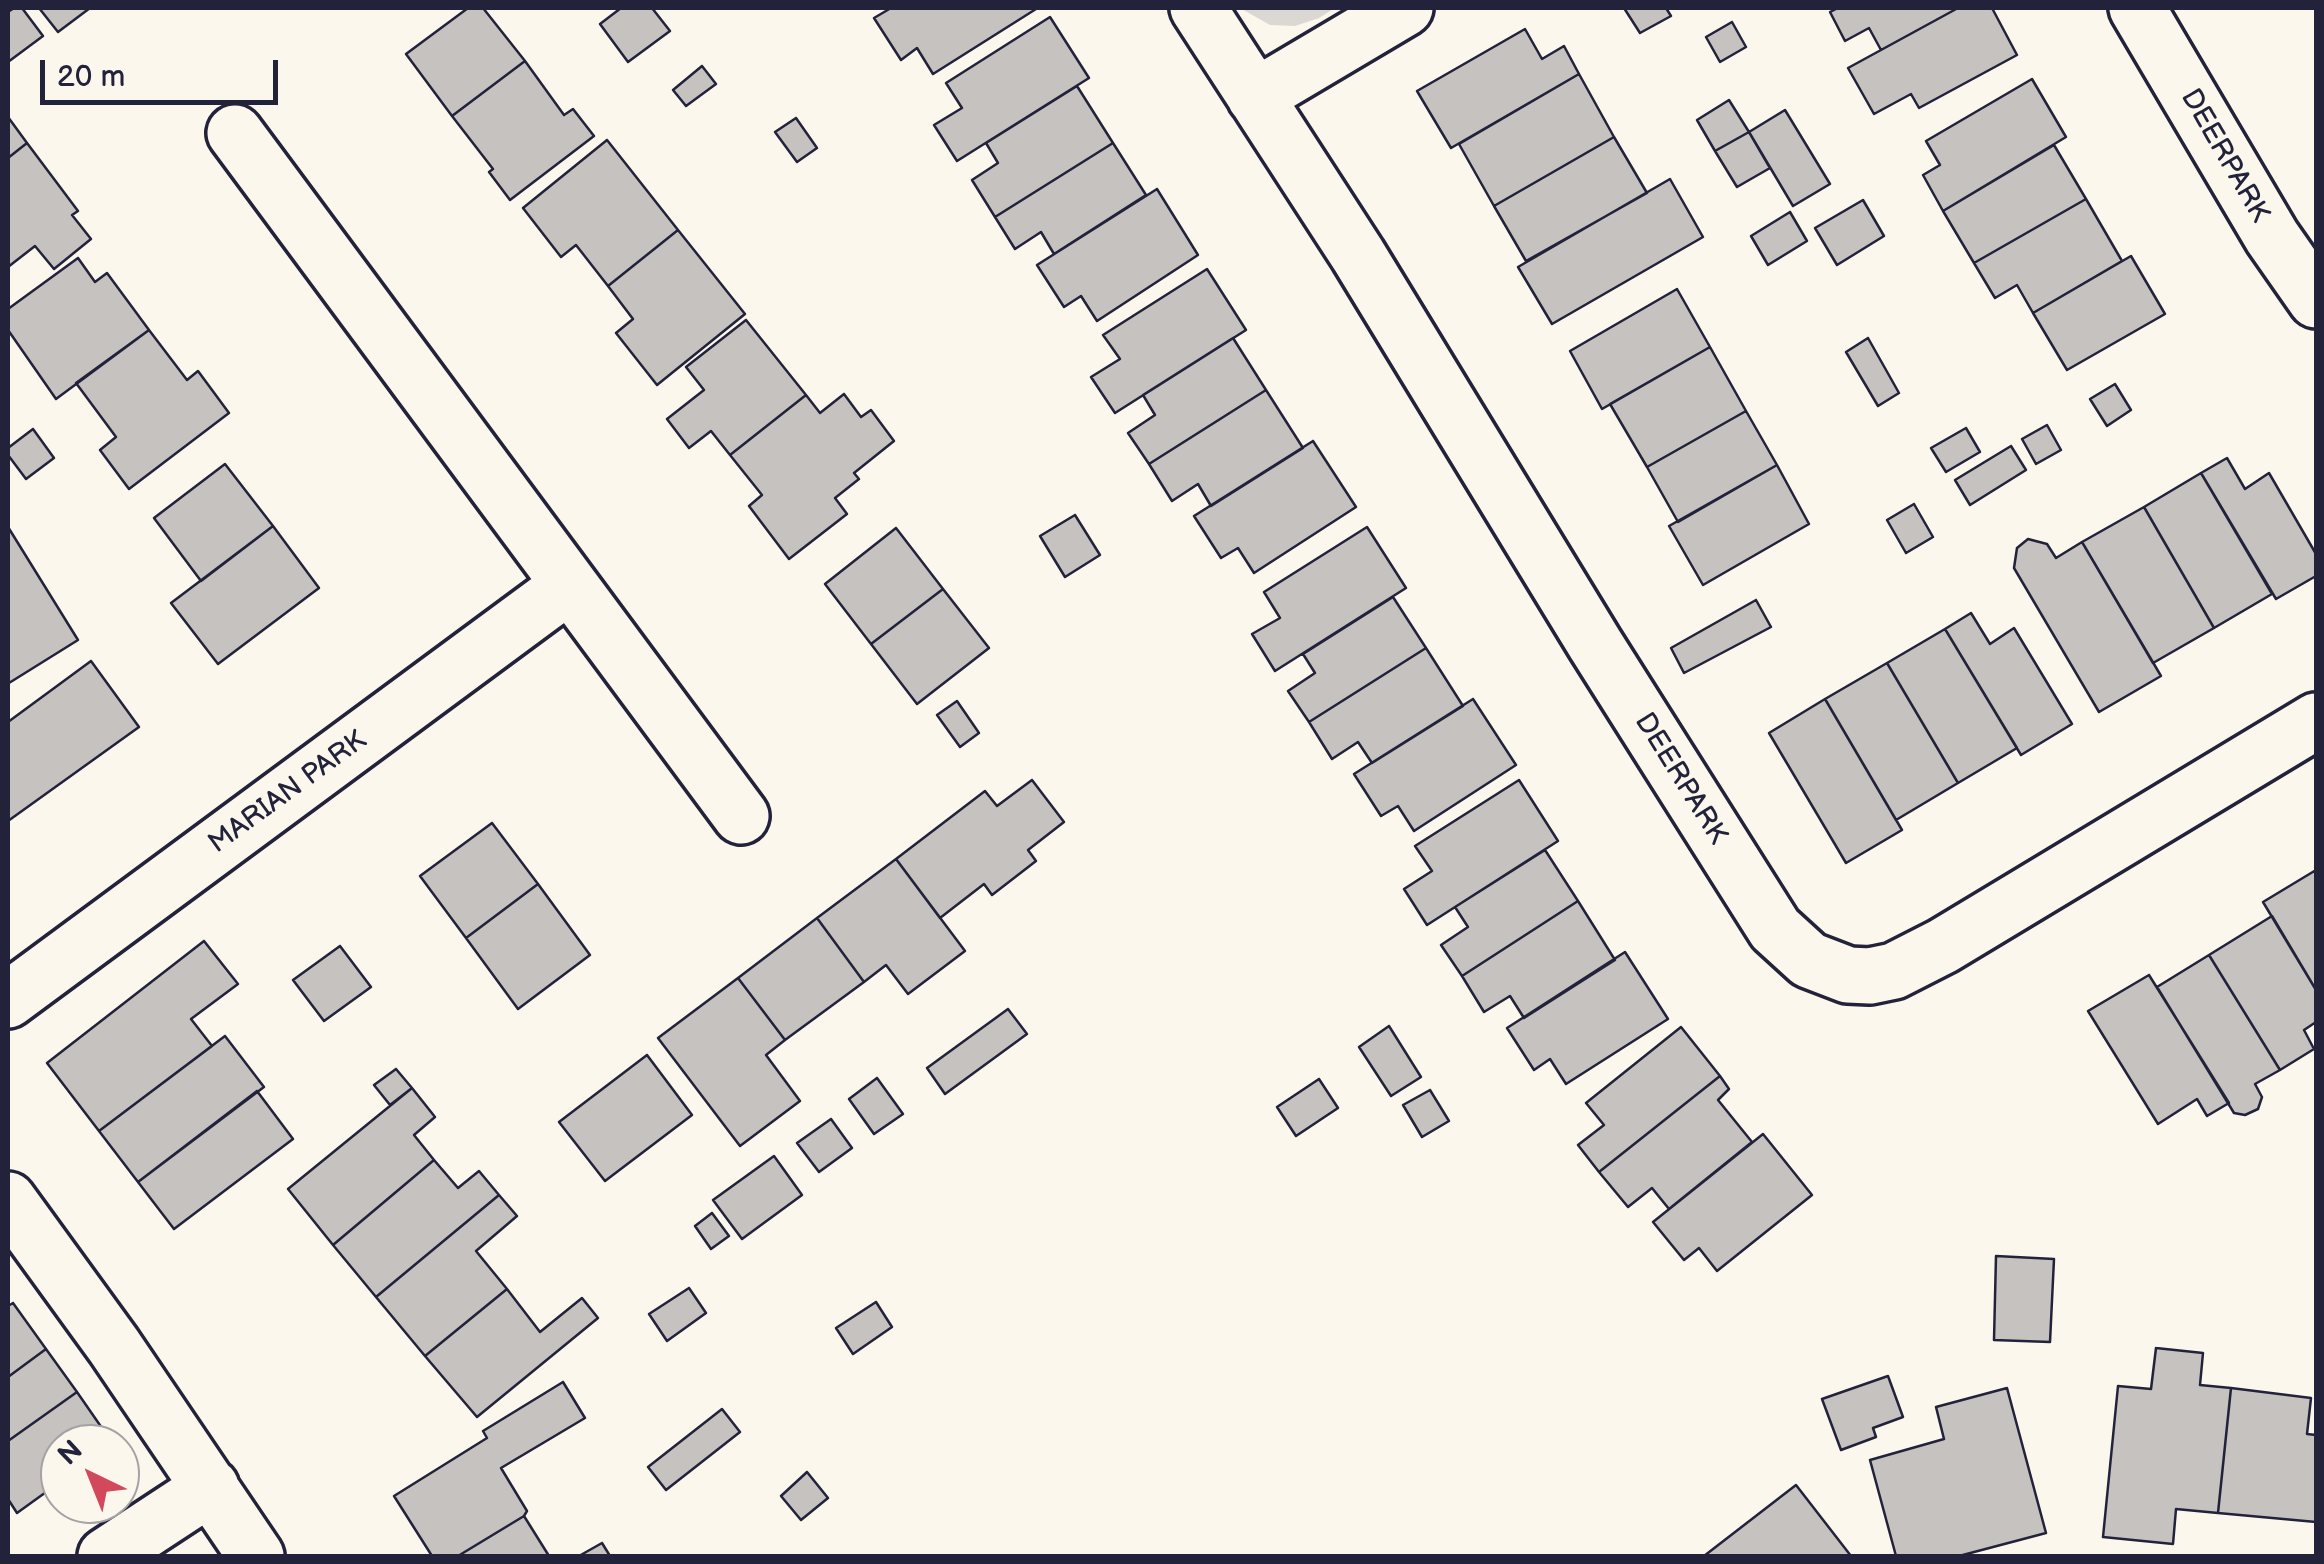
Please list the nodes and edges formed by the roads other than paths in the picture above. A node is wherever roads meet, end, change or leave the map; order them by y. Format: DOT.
graph roads {
  1 [pos="1198,8"];
  2 [pos="1404,8"];
  3 [pos="2137,8"];
  4 [pos="1255,97"];
  5 [pos="234,132"];
  6 [pos="2316,300"];
  7 [pos="568,586"];
  8 [pos="2316,721"];
  9 [pos="741,816"];
  10 [pos="8,1000"];
  11 [pos="8,1200"];
  12 [pos="211,1487"];
  13 [pos="106,1556"];
  14 [pos="256,1556"];
  1 -- 4 [label="street, DEERPARK"];
  2 -- 4 [label="street"];
  3 -- 6 [label="street, DEERPARK"];
  4 -- 8 [label="street, DEERPARK"];
  5 -- 7 [label="street"];
  7 -- 9 [label="street"];
  7 -- 10 [label="street, MARIAN PARK"];
  11 -- 12 [label="street"];
  12 -- 13 [label="street"];
  12 -- 14 [label="street"];
}
